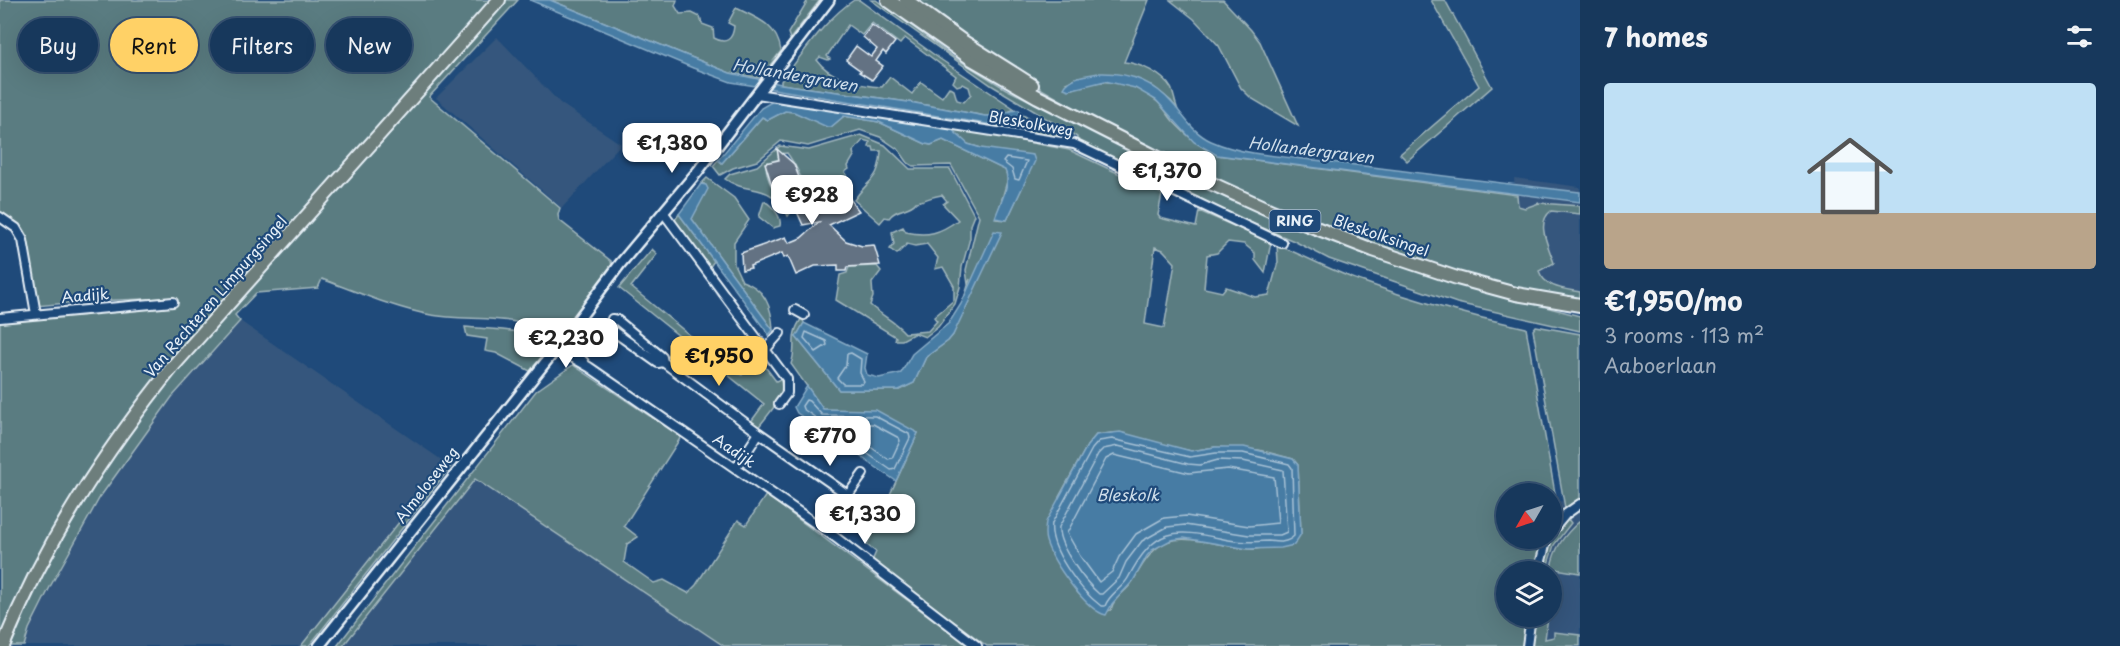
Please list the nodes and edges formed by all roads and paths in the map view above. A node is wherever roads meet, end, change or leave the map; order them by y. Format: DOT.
graph roads {
  1 [pos="500,0"];
  2 [pos="829,0"];
  3 [pos="888,0"];
  4 [pos="906,0"];
  5 [pos="759,92"];
  6 [pos="1086,120"];
  7 [pos="663,212"];
  8 [pos="0,217"];
  9 [pos="1282,243"];
  10 [pos="1516,294"];
  11 [pos="173,302"];
  12 [pos="1580,305"];
  13 [pos="795,310"];
  14 [pos="1580,311"];
  15 [pos="36,315"];
  16 [pos="804,315"];
  17 [pos="0,318"];
  18 [pos="780,333"];
  19 [pos="559,344"];
  20 [pos="765,350"];
  21 [pos="663,362"];
  22 [pos="779,404"];
  23 [pos="759,434"];
  24 [pos="736,468"];
  25 [pos="863,474"];
  26 [pos="848,495"];
  27 [pos="1580,504"];
  28 [pos="832,516"];
  29 [pos="1562,519"];
  30 [pos="1530,627"];
  31 [pos="3,646"];
  32 [pos="319,646"];
  33 [pos="977,646"];
  34 [pos="1527,646"];
  1 -- 31 [label="main road, Van Rechteren Limpurgsingel"];
  2 -- 5 [label="street, Almeloseweg"];
  3 -- 6 [label="main road, Bleskolksingel / RING"];
  4 -- 6 [label="main road, Bleskolksingel / RING"];
  5 -- 7 [label="street, Almeloseweg"];
  5 -- 9 [label="street, Bleskolkweg"];
  6 -- 10 [label="main road, Bleskolksingel / RING"];
  7 -- 19 [label="street, Almeloseweg"];
  7 -- 20 [label="street"];
  8 -- 15 [label="street"];
  10 -- 12 [label="main road, Bleskolksingel / RING"];
  10 -- 14 [label="main road, RING"];
  11 -- 15 [label="street, Aadijk"];
  13 -- 16 [label="street"];
  15 -- 17 [label="street, Aadijk"];
  18 -- 20 [label="street"];
  19 -- 24 [label="street, Aadijk"];
  19 -- 32 [label="street, Almeloseweg"];
  20 -- 22 [label="street"];
  21 -- 21 [label="street"];
  21 -- 23 [label="street"];
  23 -- 24 [label="street"];
  23 -- 26 [label="street"];
  24 -- 33 [label="street, Aadijk"];
  25 -- 26 [label="street"];
  26 -- 28 [label="street"];
  27 -- 29 [label="street"];
  30 -- 34 [label="street"];
}
